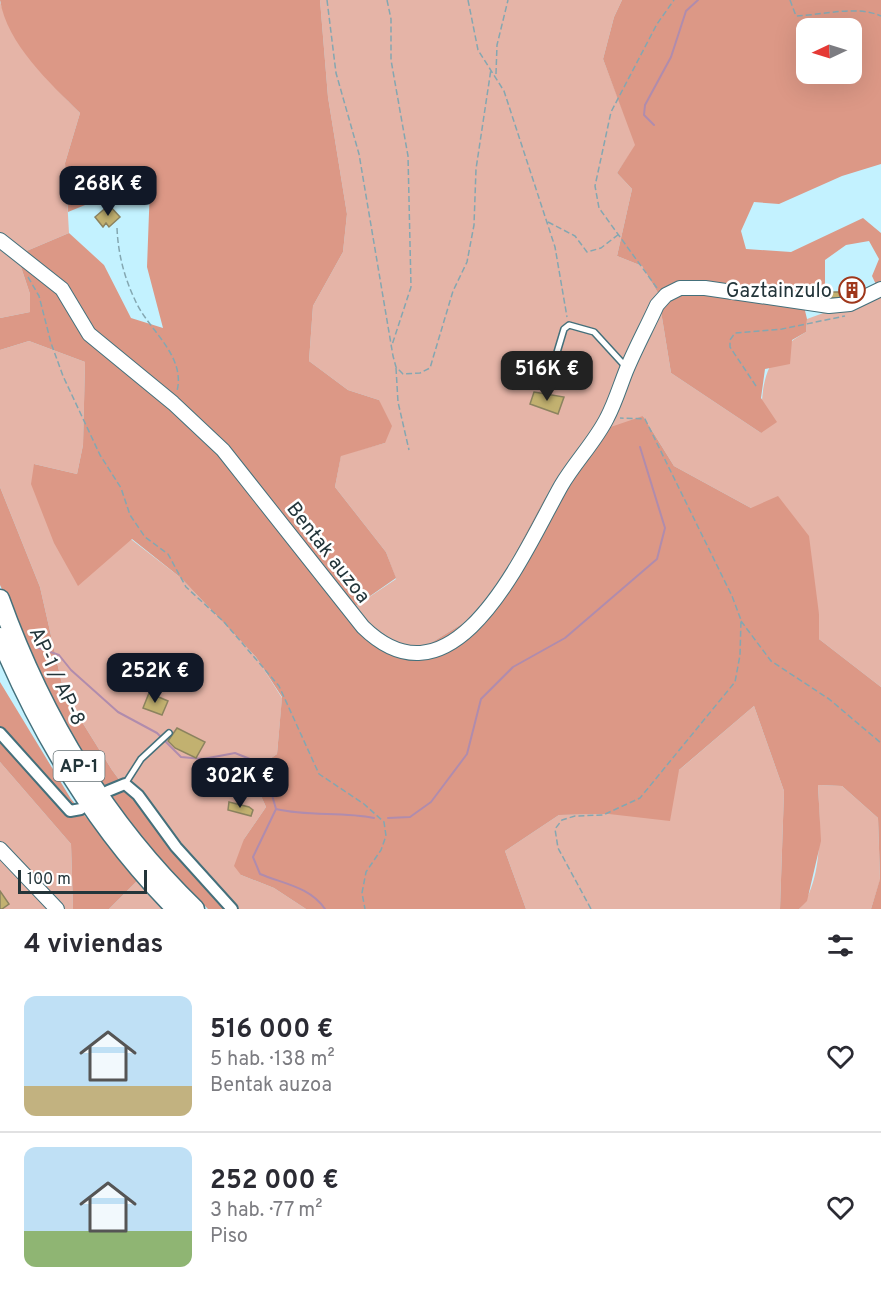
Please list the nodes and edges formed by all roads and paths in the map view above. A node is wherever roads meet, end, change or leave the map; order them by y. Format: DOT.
graph roads {
  1 [pos="327,0"];
  2 [pos="387,0"];
  3 [pos="468,0"];
  4 [pos="508,0"];
  5 [pos="674,0"];
  6 [pos="790,0"];
  7 [pos="881,16"];
  8 [pos="490,69"];
  9 [pos="496,75"];
  10 [pos="546,221"];
  11 [pos="117,228"];
  12 [pos="619,234"];
  13 [pos="0,240"];
  14 [pos="17,255"];
  15 [pos="881,289"];
  16 [pos="666,295"];
  17 [pos="849,314"];
  18 [pos="569,325"];
  19 [pos="392,346"];
  20 [pos="396,367"];
  21 [pos="627,368"];
  22 [pos="756,386"];
  23 [pos="546,388"];
  24 [pos="173,403"];
  25 [pos="607,418"];
  26 [pos="409,450"];
  27 [pos="0,599"];
  28 [pos="741,620"];
  29 [pos="0,636"];
  30 [pos="0,733"];
  31 [pos="170,733"];
  32 [pos="881,743"];
  33 [pos="125,784"];
  34 [pos="108,791"];
  35 [pos="81,809"];
  36 [pos="0,849"];
  37 [pos="57,909"];
  38 [pos="176,909"];
  39 [pos="195,909"];
  40 [pos="232,909"];
  41 [pos="365,909"];
  42 [pos="591,909"];
  1 -- 19 [label="path"];
  2 -- 19 [label="path"];
  3 -- 8 [label="path"];
  4 -- 9 [label="path"];
  5 -- 12 [label="path"];
  6 -- 7 [label="path"];
  8 -- 9 [label="path"];
  8 -- 20 [label="path"];
  9 -- 10 [label="path"];
  10 -- 12 [label="path"];
  10 -- 18 [label="path"];
  11 -- 24 [label="path"];
  12 -- 16 [label="path"];
  13 -- 14 [label="street, Bentak auzoa"];
  14 -- 24 [label="street, Bentak auzoa"];
  14 -- 41 [label="path"];
  15 -- 16 [label="street"];
  16 -- 21 [label="street, Bentak auzoa"];
  17 -- 22 [label="path"];
  18 -- 21 [label="lane"];
  18 -- 23 [label="lane"];
  19 -- 20 [label="path"];
  20 -- 26 [label="path"];
  21 -- 25 [label="street, Bentak auzoa"];
  24 -- 25 [label="street, Bentak auzoa"];
  25 -- 28 [label="path"];
  27 -- 39 [label="highway, AP-1 / AP-8 / AP-1"];
  28 -- 32 [label="path"];
  28 -- 42 [label="path"];
  29 -- 38 [label="highway, AP-1 / AP-8 / AP-1"];
  30 -- 35 [label="street"];
  31 -- 33 [label="lane"];
  33 -- 34 [label="street"];
  33 -- 40 [label="street"];
  36 -- 37 [label="street"];
}
